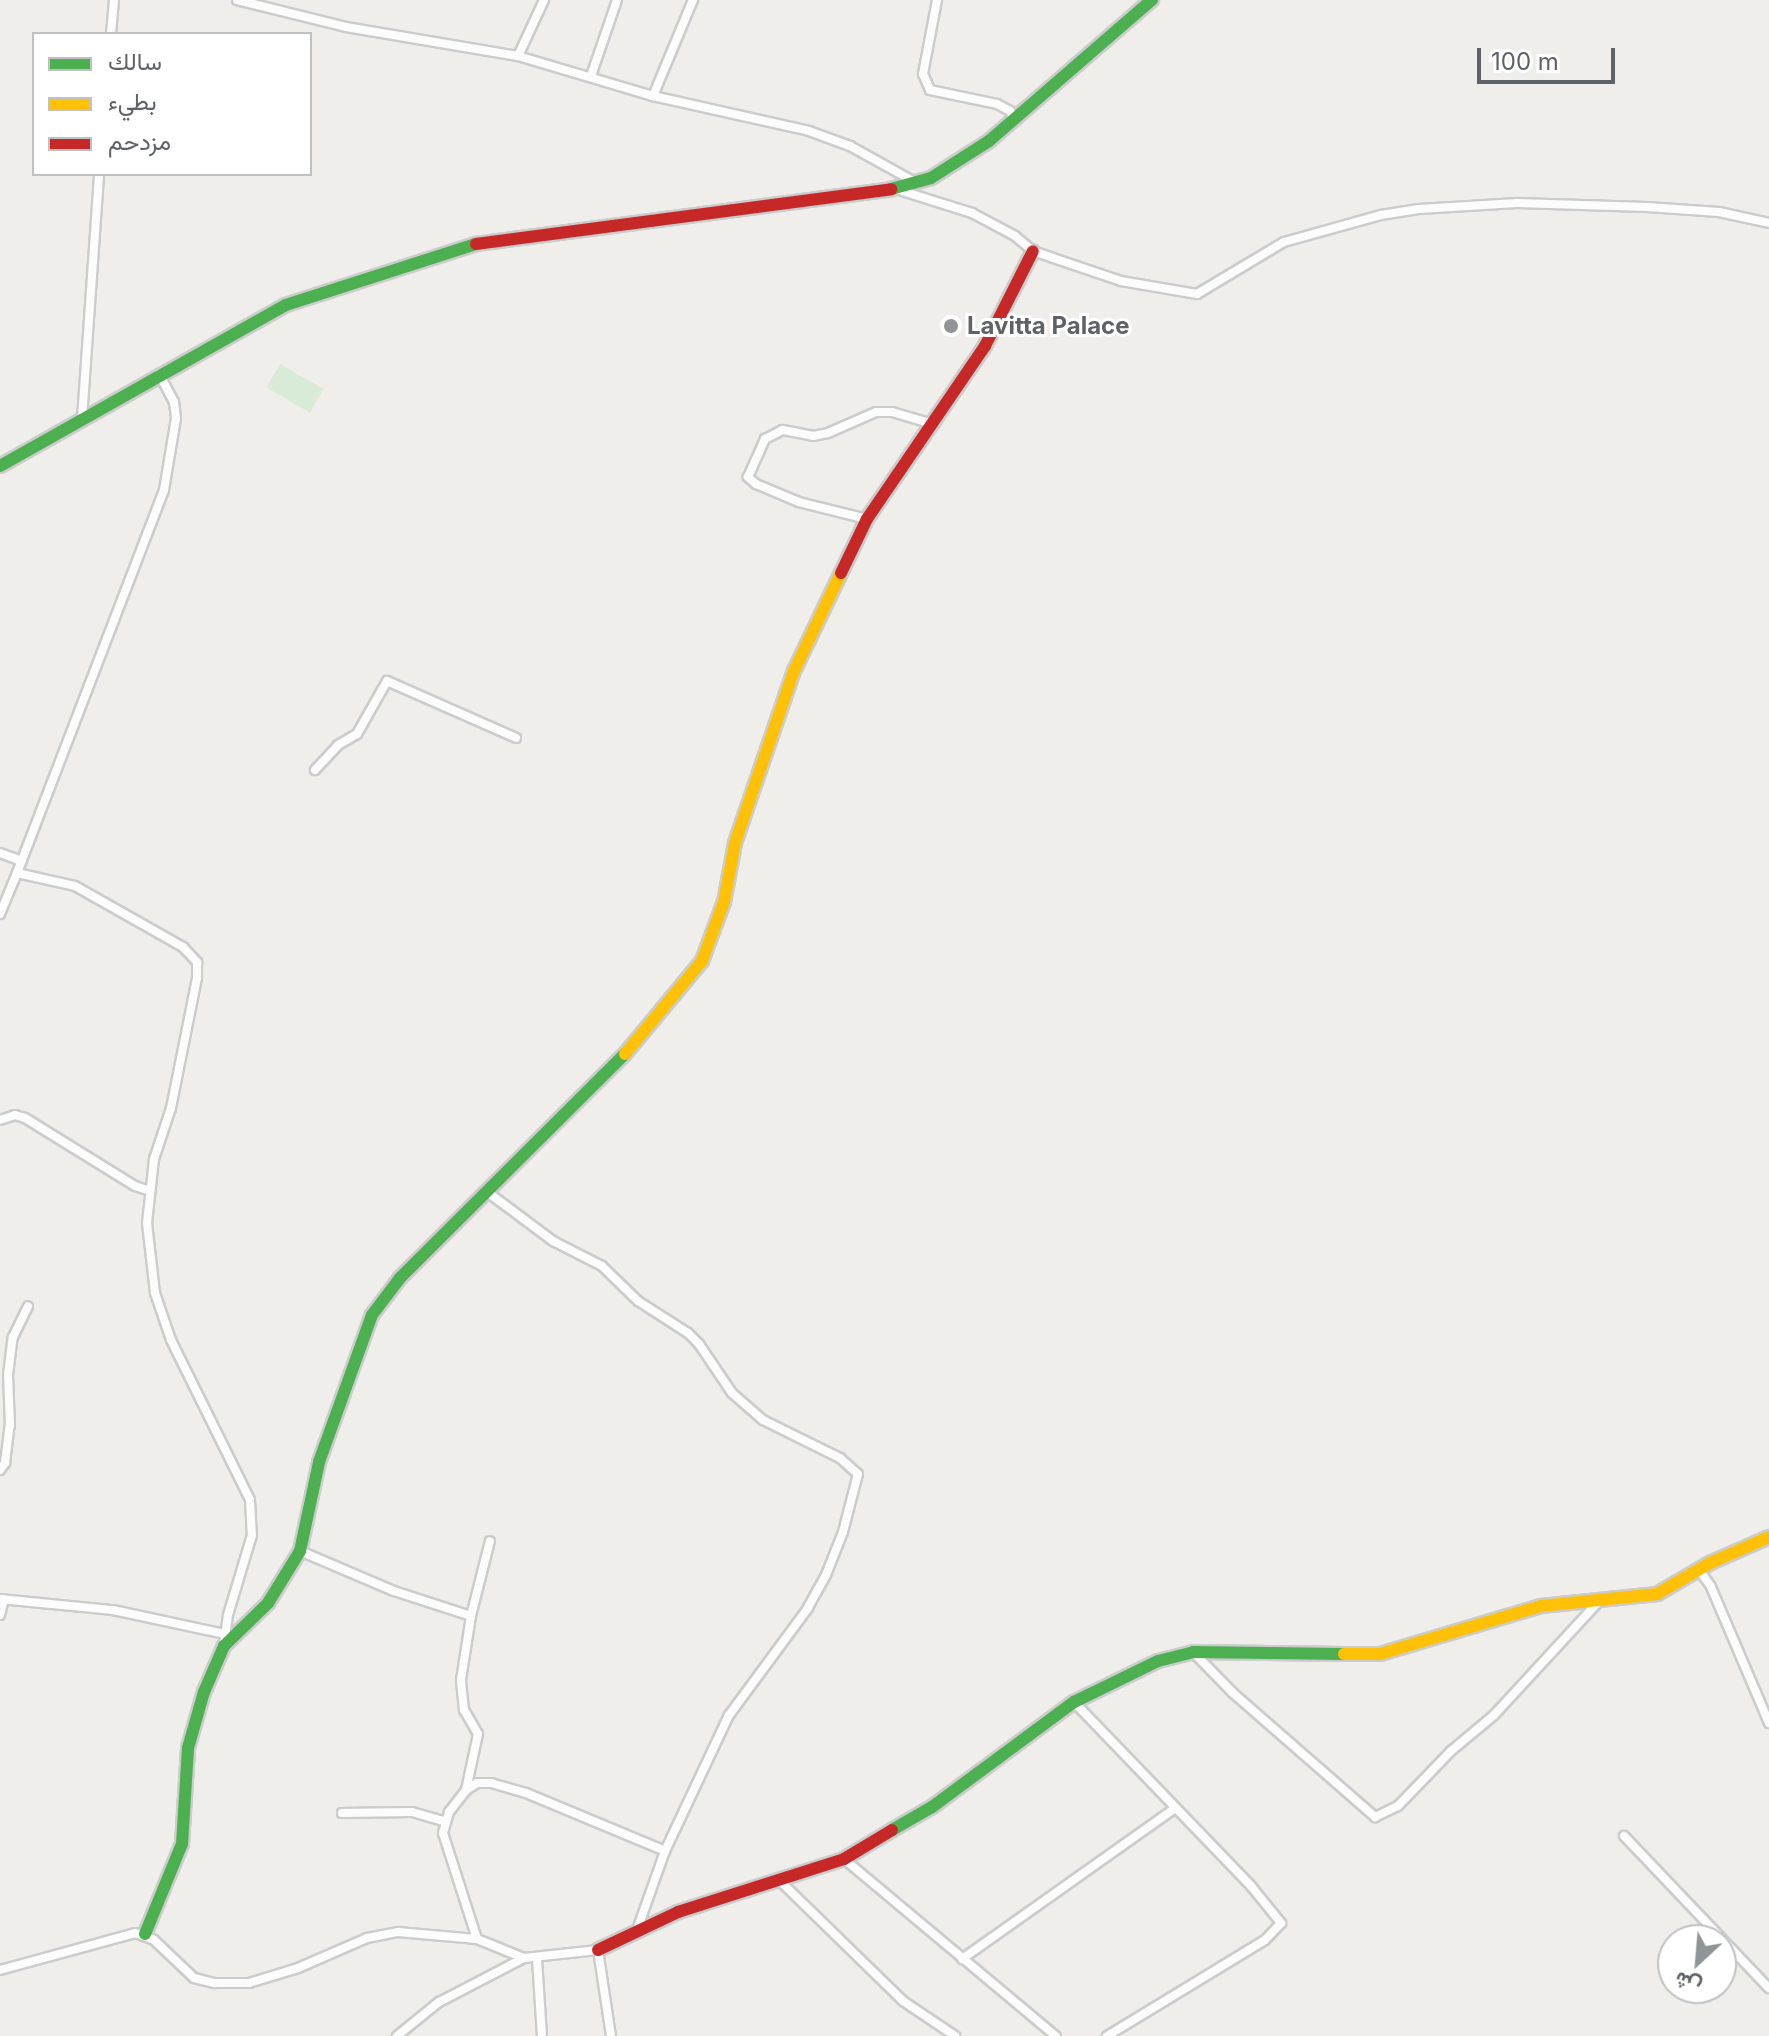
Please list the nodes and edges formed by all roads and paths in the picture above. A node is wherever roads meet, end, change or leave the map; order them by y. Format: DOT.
graph roads {
  1 [pos="114,0"];
  2 [pos="237,0"];
  3 [pos="544,0"];
  4 [pos="617,0"];
  5 [pos="693,0"];
  6 [pos="937,0"];
  7 [pos="1152,0"];
  8 [pos="111,32"];
  9 [pos="518,56"];
  10 [pos="591,76"];
  11 [pos="653,96"];
  12 [pos="1014,119"];
  13 [pos="99,176"];
  14 [pos="916,183"];
  15 [pos="894,189"];
  16 [pos="1769,223"];
  17 [pos="1033,251"];
  18 [pos="159,374"];
  19 [pos="82,419"];
  20 [pos="934,424"];
  21 [pos="0,466"];
  22 [pos="867,519"];
  23 [pos="516,738"];
  24 [pos="315,770"];
  25 [pos="0,853"];
  26 [pos="22,861"];
  27 [pos="17,873"];
  28 [pos="0,914"];
  29 [pos="0,1120"];
  30 [pos="150,1191"];
  31 [pos="486,1191"];
  32 [pos="28,1306"];
  33 [pos="0,1470"];
  34 [pos="1769,1537"];
  35 [pos="490,1541"];
  36 [pos="300,1551"];
  37 [pos="1700,1571"];
  38 [pos="2,1599"];
  39 [pos="1601,1599"];
  40 [pos="0,1615"];
  41 [pos="471,1616"];
  42 [pos="225,1640"];
  43 [pos="1193,1652"];
  44 [pos="1074,1702"];
  45 [pos="1769,1723"];
  46 [pos="466,1790"];
  47 [pos="1175,1808"];
  48 [pos="342,1813"];
  49 [pos="444,1821"];
  50 [pos="1624,1836"];
  51 [pos="665,1851"];
  52 [pos="844,1859"];
  53 [pos="778,1879"];
  54 [pos="145,1934"];
  55 [pos="636,1934"];
  56 [pos="477,1939"];
  57 [pos="598,1950"];
  58 [pos="524,1958"];
  59 [pos="537,1959"];
  60 [pos="962,1959"];
  61 [pos="0,1970"];
  62 [pos="1769,1988"];
  63 [pos="397,2036"];
  64 [pos="542,2036"];
  65 [pos="611,2036"];
  66 [pos="955,2036"];
  67 [pos="1056,2036"];
  68 [pos="1107,2036"];
  1 -- 8 [label="street"];
  2 -- 9 [label="street"];
  3 -- 9 [label="street"];
  4 -- 10 [label="street"];
  5 -- 11 [label="street"];
  6 -- 12 [label="street"];
  7 -- 12 [label="street"];
  9 -- 10 [label="street"];
  10 -- 11 [label="street"];
  11 -- 14 [label="street"];
  12 -- 14 [label="street"];
  13 -- 19 [label="street"];
  14 -- 15 [label="street"];
  15 -- 17 [label="street"];
  15 -- 18 [label="street"];
  16 -- 17 [label="street"];
  17 -- 20 [label="street"];
  18 -- 19 [label="street"];
  18 -- 26 [label="street"];
  19 -- 21 [label="street"];
  20 -- 22 [label="street"];
  20 -- 22 [label="street"];
  22 -- 31 [label="street"];
  23 -- 24 [label="street"];
  25 -- 26 [label="street"];
  26 -- 27 [label="street"];
  27 -- 28 [label="street"];
  27 -- 30 [label="street"];
  29 -- 30 [label="street"];
  30 -- 42 [label="street"];
  31 -- 36 [label="street"];
  31 -- 51 [label="street"];
  32 -- 33 [label="street"];
  34 -- 37 [label="street"];
  35 -- 41 [label="street"];
  36 -- 41 [label="street"];
  36 -- 42 [label="street"];
  37 -- 39 [label="street"];
  37 -- 45 [label="street"];
  38 -- 40 [label="street"];
  38 -- 42 [label="street"];
  39 -- 43 [label="street"];
  39 -- 43 [label="street"];
  41 -- 46 [label="street"];
  42 -- 54 [label="street"];
  43 -- 44 [label="street"];
  44 -- 47 [label="street"];
  44 -- 52 [label="street"];
  46 -- 49 [label="street"];
  46 -- 51 [label="street"];
  47 -- 60 [label="street"];
  47 -- 68 [label="street"];
  48 -- 49 [label="street"];
  49 -- 56 [label="street"];
  50 -- 62 [label="street"];
  51 -- 55 [label="street"];
  52 -- 53 [label="street"];
  52 -- 60 [label="street"];
  53 -- 55 [label="street"];
  53 -- 66 [label="street"];
  54 -- 56 [label="street"];
  54 -- 61 [label="street"];
  55 -- 57 [label="street"];
  56 -- 58 [label="street"];
  57 -- 59 [label="street"];
  57 -- 65 [label="street"];
  58 -- 59 [label="street"];
  58 -- 63 [label="street"];
  59 -- 64 [label="street"];
  60 -- 67 [label="street"];
}
